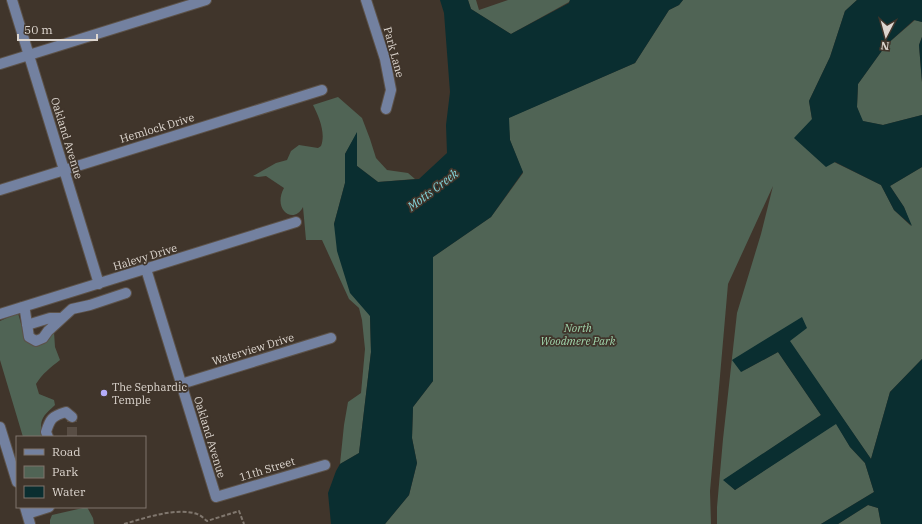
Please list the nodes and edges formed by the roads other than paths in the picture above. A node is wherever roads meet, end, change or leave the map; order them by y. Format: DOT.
graph roads {
  1 [pos="12,0"];
  2 [pos="206,0"];
  3 [pos="366,0"];
  4 [pos="29,54"];
  5 [pos="0,64"];
  6 [pos="322,90"];
  7 [pos="386,110"];
  8 [pos="64,169"];
  9 [pos="0,190"];
  10 [pos="296,222"];
  11 [pos="146,269"];
  12 [pos="99,284"];
  13 [pos="126,293"];
  14 [pos="65,294"];
  15 [pos="22,307"];
  16 [pos="72,309"];
  17 [pos="0,314"];
  18 [pos="61,318"];
  19 [pos="26,325"];
  20 [pos="331,338"];
  21 [pos="182,384"];
  22 [pos="72,418"];
  23 [pos="0,427"];
  24 [pos="48,436"];
  25 [pos="324,465"];
  26 [pos="16,479"];
  27 [pos="216,497"];
  28 [pos="41,508"];
  29 [pos="26,510"];
  30 [pos="30,524"];
  1 -- 4 [label="street, Oakland Avenue"];
  2 -- 4 [label="street"];
  3 -- 7 [label="street, Park Lane"];
  4 -- 5 [label="street"];
  4 -- 8 [label="street, Oakland Avenue"];
  6 -- 8 [label="street, Hemlock Drive"];
  8 -- 9 [label="street, Hemlock Drive"];
  8 -- 12 [label="street, Oakland Avenue"];
  10 -- 11 [label="street, Halevy Drive"];
  11 -- 12 [label="street, Halevy Drive"];
  11 -- 21 [label="street, Oakland Avenue"];
  12 -- 14 [label="street, Halevy Drive"];
  13 -- 16 [label="street"];
  14 -- 15 [label="street, Halevy Drive"];
  14 -- 16 [label="street"];
  15 -- 17 [label="street, Halevy Drive"];
  15 -- 19 [label="street"];
  16 -- 18 [label="street"];
  18 -- 19 [label="street"];
  18 -- 19 [label="street"];
  20 -- 21 [label="street, Waterview Drive"];
  21 -- 27 [label="street, Oakland Avenue"];
  22 -- 24 [label="street"];
  23 -- 26 [label="street"];
  25 -- 27 [label="street, 11th Street"];
  28 -- 29 [label="street"];
  29 -- 30 [label="street"];
}
